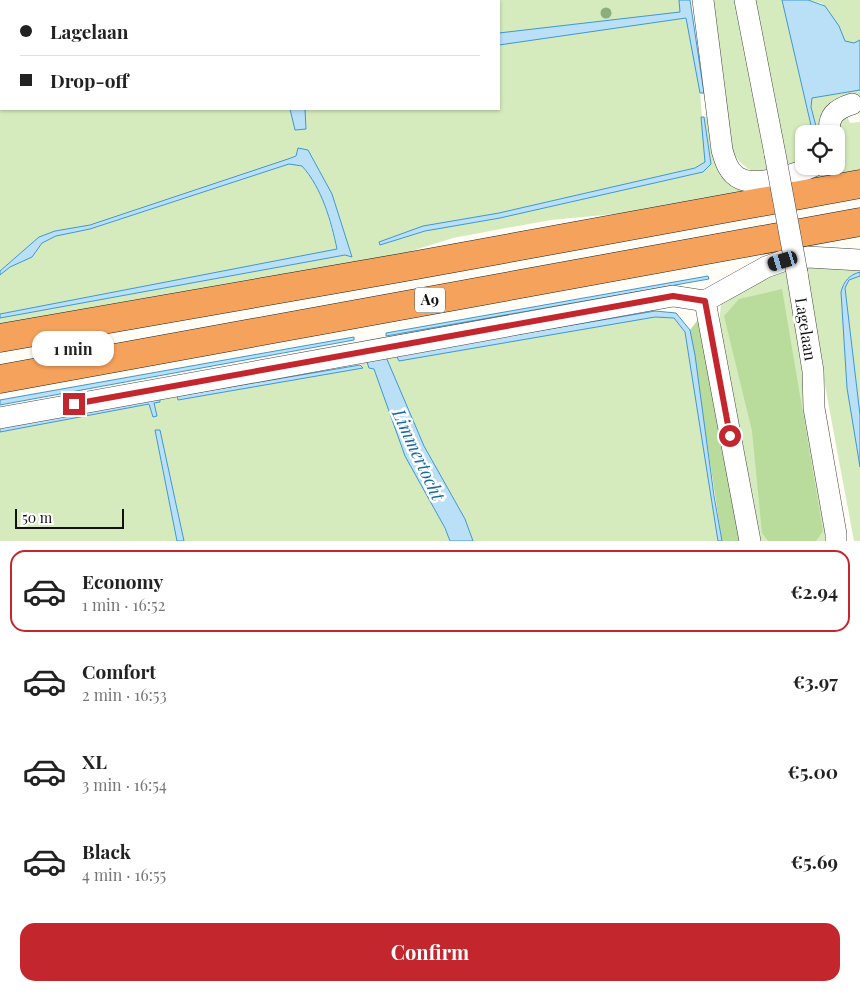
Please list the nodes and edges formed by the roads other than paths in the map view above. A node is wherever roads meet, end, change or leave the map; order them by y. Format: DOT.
graph roads {
  1 [pos="703,0"];
  2 [pos="745,0"];
  3 [pos="852,104"];
  4 [pos="830,125"];
  5 [pos="795,173"];
  6 [pos="860,184"];
  7 [pos="860,222"];
  8 [pos="860,260"];
  9 [pos="705,301"];
  10 [pos="0,338"];
  11 [pos="0,379"];
  12 [pos="0,418"];
  13 [pos="750,541"];
  14 [pos="836,541"];
  1 -- 5 [label="street"];
  2 -- 14 [label="street, Lagelaan, bridge"];
  3 -- 4 [label="street"];
  6 -- 10 [label="highway, A9"];
  7 -- 11 [label="highway, A9"];
  8 -- 9 [label="street"];
  9 -- 12 [label="street"];
  9 -- 13 [label="street"];
}
